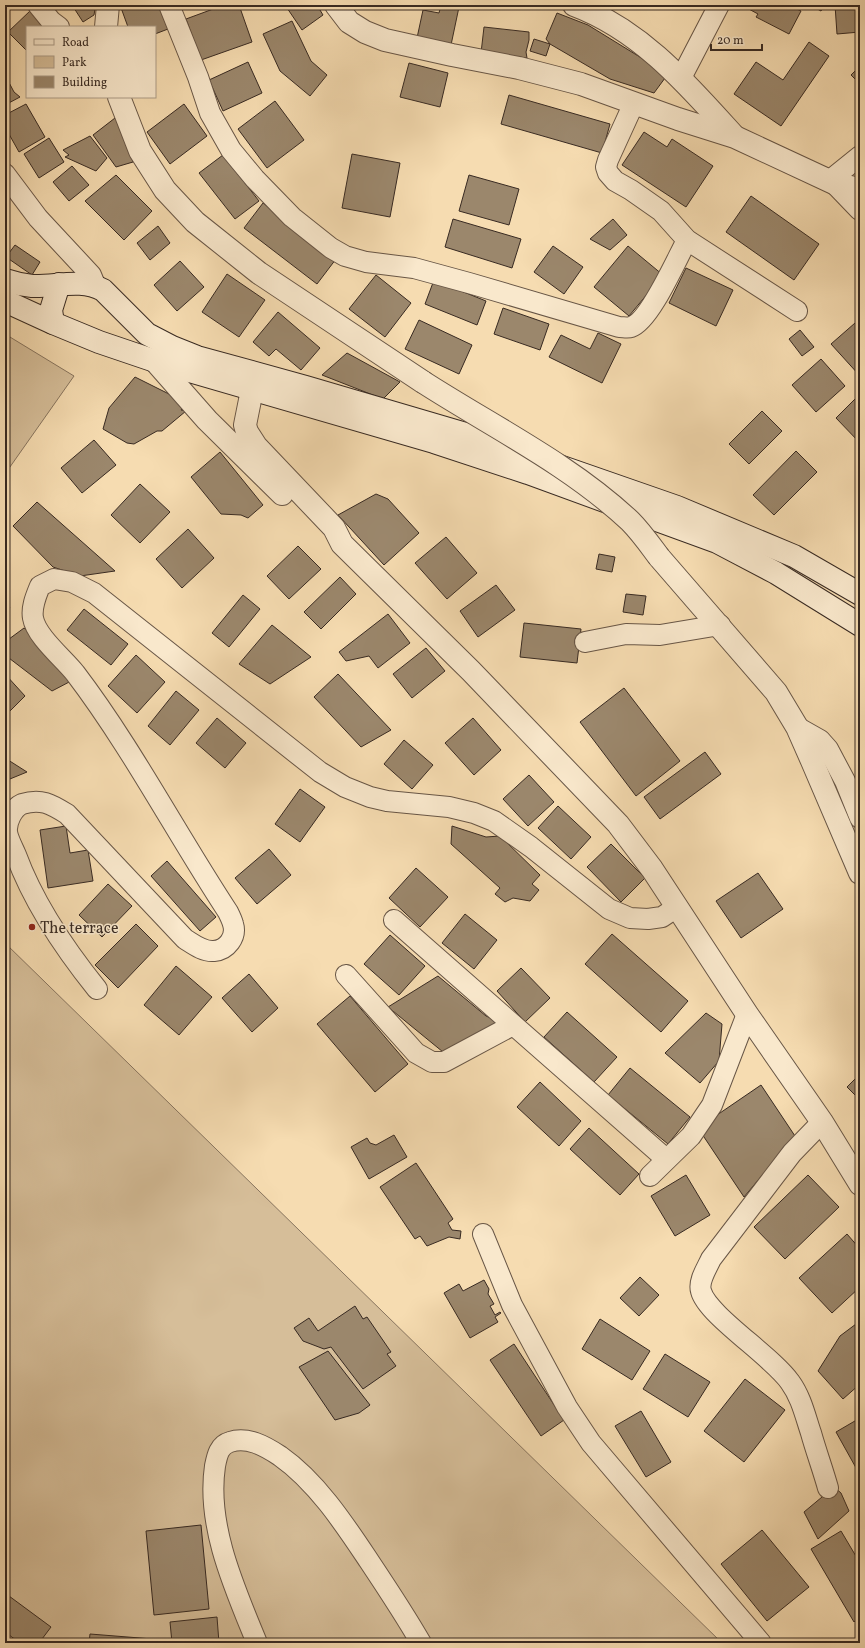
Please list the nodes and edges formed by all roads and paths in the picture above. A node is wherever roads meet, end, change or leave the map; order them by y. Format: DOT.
graph roads {
  1 [pos="38,5"];
  2 [pos="108,5"];
  3 [pos="169,5"];
  4 [pos="336,5"];
  5 [pos="574,5"];
  6 [pos="719,5"];
  7 [pos="58,26"];
  8 [pos="106,26"];
  9 [pos="688,85"];
  10 [pos="119,98"];
  11 [pos="634,103"];
  12 [pos="678,119"];
  13 [pos="735,137"];
  14 [pos="860,156"];
  15 [pos="5,174"];
  16 [pos="832,182"];
  17 [pos="860,189"];
  18 [pos="860,209"];
  19 [pos="687,240"];
  20 [pos="5,280"];
  21 [pos="59,284"];
  22 [pos="96,287"];
  23 [pos="5,301"];
  24 [pos="797,311"];
  25 [pos="53,323"];
  26 [pos="155,361"];
  27 [pos="252,390"];
  28 [pos="342,544"];
  29 [pos="860,594"];
  30 [pos="720,625"];
  31 [pos="860,625"];
  32 [pos="585,642"];
  33 [pos="796,727"];
  34 [pos="860,818"];
  35 [pos="860,873"];
  36 [pos="677,907"];
  37 [pos="394,920"];
  38 [pos="346,975"];
  39 [pos="96,989"];
  40 [pos="747,1014"];
  41 [pos="513,1025"];
  42 [pos="822,1122"];
  43 [pos="666,1159"];
  44 [pos="650,1176"];
  45 [pos="860,1184"];
  46 [pos="483,1234"];
  47 [pos="828,1488"];
  48 [pos="257,1643"];
  49 [pos="421,1643"];
  50 [pos="761,1643"];
  1 -- 7 [label="street"];
  2 -- 8 [label="street"];
  3 -- 19 [label="street"];
  4 -- 11 [label="street"];
  5 -- 9 [label="street"];
  6 -- 9 [label="street"];
  9 -- 12 [label="street"];
  9 -- 13 [label="street"];
  10 -- 30 [label="street, bridge"];
  11 -- 12 [label="street"];
  11 -- 19 [label="street"];
  12 -- 13 [label="street"];
  13 -- 16 [label="street"];
  14 -- 16 [label="street"];
  15 -- 22 [label="street"];
  16 -- 17 [label="street"];
  16 -- 18 [label="street"];
  19 -- 24 [label="street"];
  20 -- 21 [label="street"];
  21 -- 22 [label="street"];
  21 -- 25 [label="street"];
  22 -- 29 [label="street"];
  23 -- 25 [label="street"];
  25 -- 26 [label="street"];
  26 -- 27 [label="street"];
  26 -- 28 [label="street"];
  27 -- 28 [label="street"];
  27 -- 31 [label="street"];
  28 -- 36 [label="street"];
  30 -- 32 [label="street"];
  30 -- 33 [label="street"];
  33 -- 34 [label="street"];
  33 -- 35 [label="street"];
  36 -- 39 [label="street"];
  36 -- 40 [label="street"];
  37 -- 41 [label="street"];
  38 -- 41 [label="street"];
  40 -- 42 [label="street"];
  40 -- 43 [label="street"];
  41 -- 43 [label="street"];
  42 -- 45 [label="street"];
  42 -- 47 [label="street"];
  43 -- 44 [label="street"];
  46 -- 50 [label="street"];
  48 -- 49 [label="street"];
}
